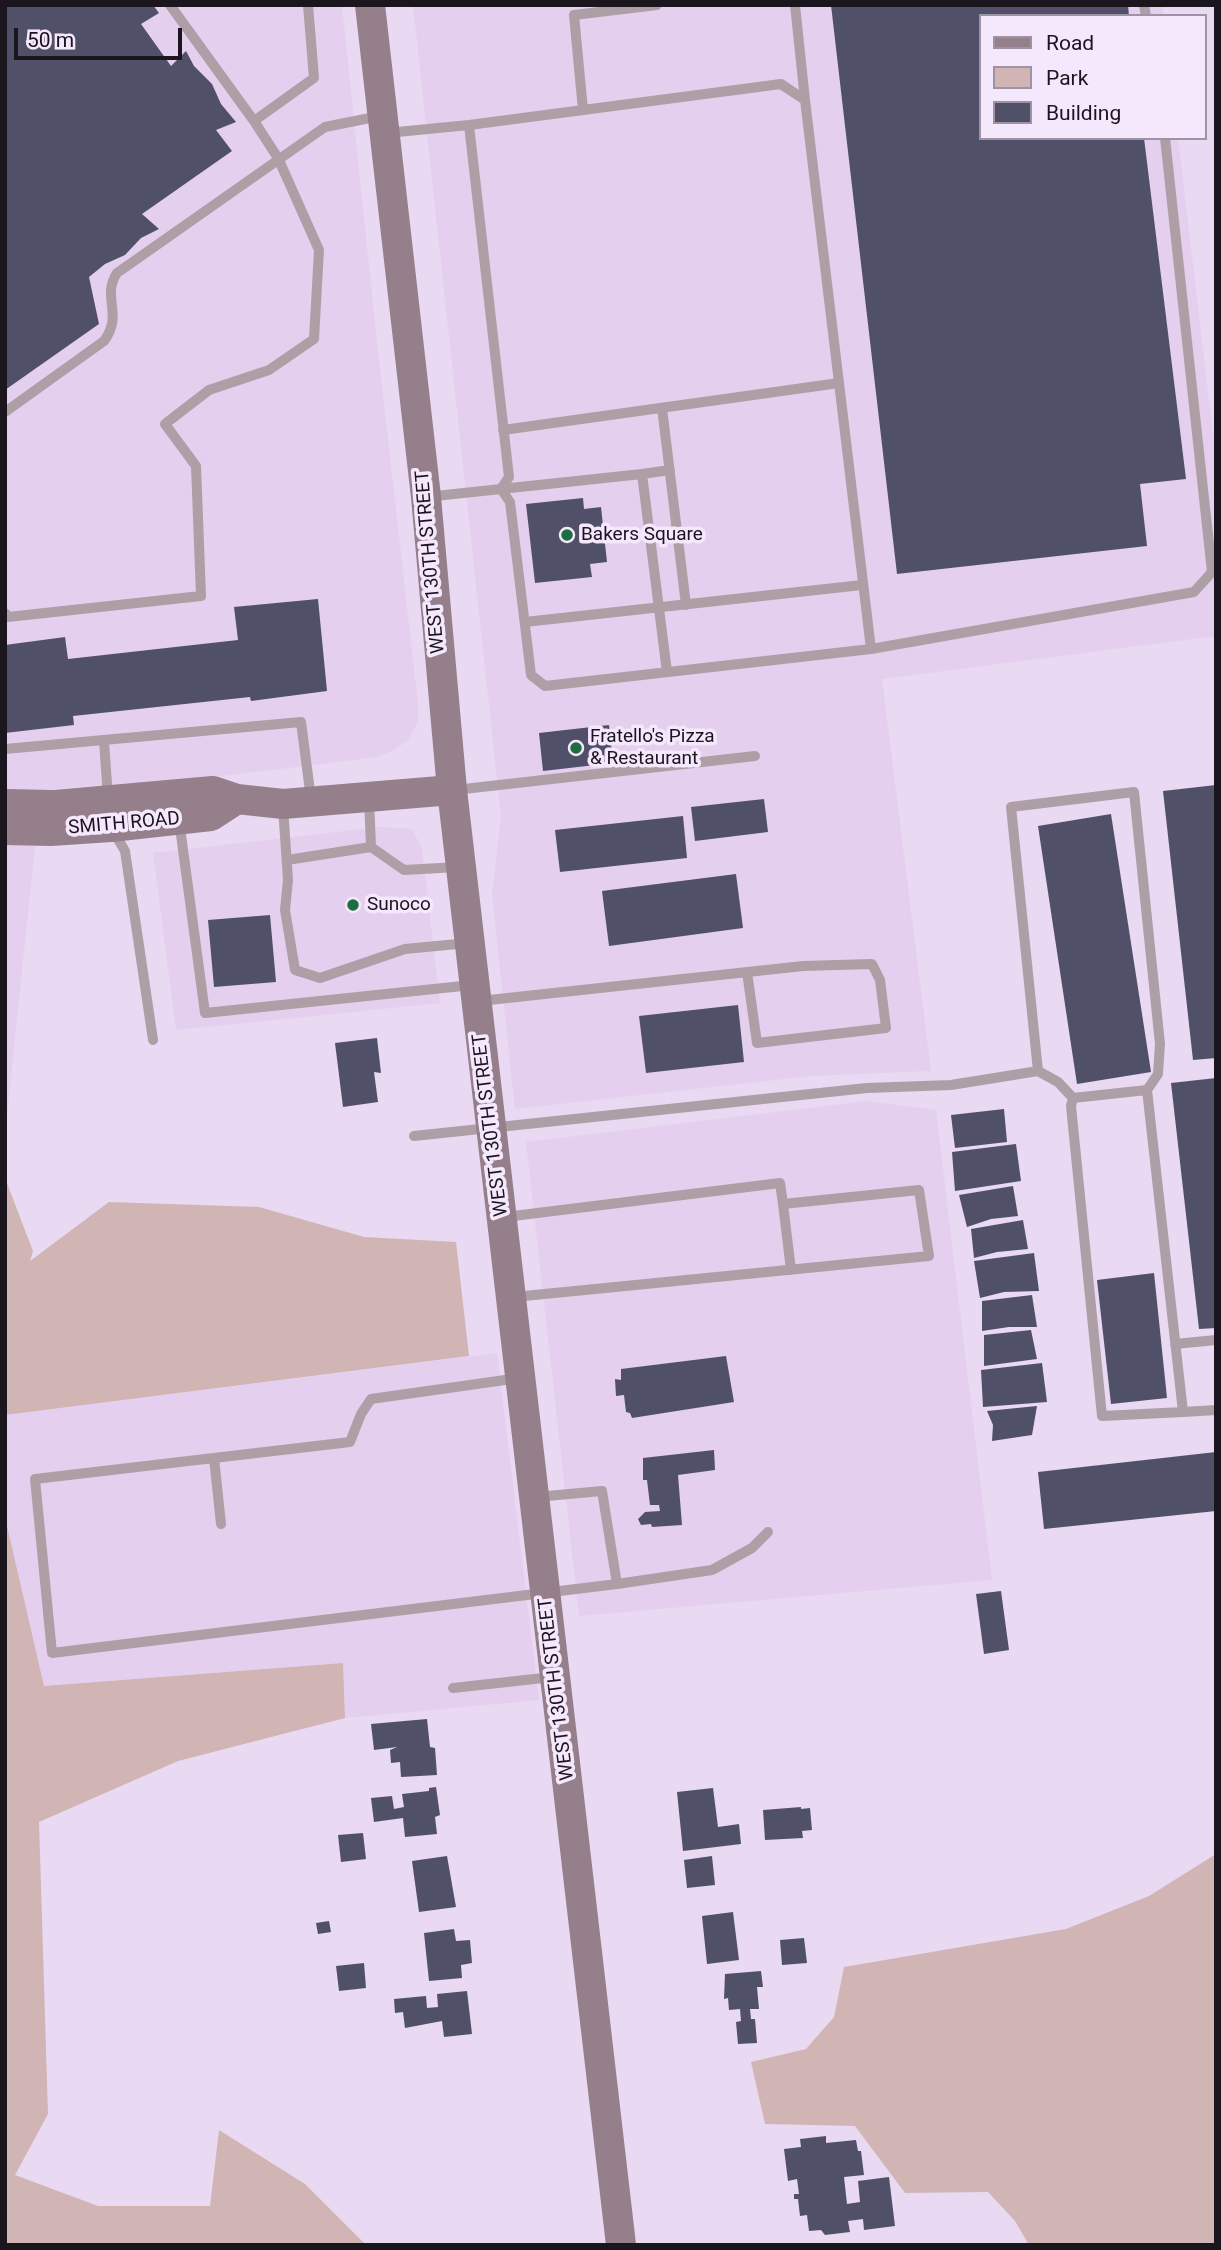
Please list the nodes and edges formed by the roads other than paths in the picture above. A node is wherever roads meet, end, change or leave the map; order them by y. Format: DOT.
graph roads {
  1 [pos="170,5"];
  2 [pos="307,5"];
  3 [pos="370,5"];
  4 [pos="657,5"];
  5 [pos="795,5"];
  6 [pos="805,100"];
  7 [pos="583,110"];
  8 [pos="254,121"];
  9 [pos="384,125"];
  10 [pos="469,125"];
  11 [pos="1165,140"];
  12 [pos="278,158"];
  13 [pos="839,383"];
  14 [pos="662,408"];
  15 [pos="5,412"];
  16 [pos="503,430"];
  17 [pos="670,470"];
  18 [pos="642,474"];
  19 [pos="501,489"];
  20 [pos="426,497"];
  21 [pos="862,585"];
  22 [pos="686,604"];
  23 [pos="659,607"];
  24 [pos="5,613"];
  25 [pos="525,622"];
  26 [pos="871,649"];
  27 [pos="667,672"];
  28 [pos="104,741"];
  29 [pos="5,749"];
  30 [pos="755,756"];
  31 [pos="452,790"];
  32 [pos="369,797"];
  33 [pos="237,799"];
  34 [pos="297,803"];
  35 [pos="5,804"];
  36 [pos="110,814"];
  37 [pos="179,819"];
  38 [pos="5,830"];
  39 [pos="371,847"];
  40 [pos="287,860"];
  41 [pos="461,867"];
  42 [pos="470,942"];
  43 [pos="747,972"];
  44 [pos="476,993"];
  45 [pos="153,1040"];
  46 [pos="1038,1071"];
  47 [pos="1147,1090"];
  48 [pos="1073,1098"];
  49 [pos="491,1128"];
  50 [pos="414,1136"];
  51 [pos="783,1204"];
  52 [pos="502,1217"];
  53 [pos="792,1270"];
  54 [pos="511,1297"];
  55 [pos="1216,1340"];
  56 [pos="1175,1344"];
  57 [pos="522,1377"];
  58 [pos="1216,1410"];
  59 [pos="1183,1412"];
  60 [pos="214,1458"];
  61 [pos="535,1497"];
  62 [pos="221,1524"];
  63 [pos="768,1532"];
  64 [pos="617,1584"];
  65 [pos="545,1594"];
  66 [pos="555,1677"];
  67 [pos="453,1688"];
  68 [pos="621,2245"];
  1 -- 8 [label="lane"];
  2 -- 8 [label="lane"];
  3 -- 9 [label="main road, WEST 130TH STREET"];
  4 -- 7 [label="lane"];
  5 -- 6 [label="lane"];
  6 -- 7 [label="lane"];
  6 -- 13 [label="lane"];
  7 -- 10 [label="lane"];
  8 -- 12 [label="lane"];
  9 -- 10 [label="lane"];
  9 -- 12 [label="lane"];
  9 -- 20 [label="main road, WEST 130TH STREET"];
  10 -- 16 [label="lane"];
  11 -- 26 [label="lane"];
  12 -- 15 [label="lane"];
  12 -- 24 [label="lane"];
  13 -- 14 [label="lane"];
  13 -- 21 [label="lane"];
  14 -- 16 [label="lane"];
  14 -- 17 [label="lane"];
  16 -- 19 [label="lane"];
  17 -- 18 [label="lane"];
  17 -- 22 [label="lane"];
  18 -- 19 [label="lane"];
  18 -- 23 [label="lane"];
  19 -- 20 [label="lane"];
  19 -- 25 [label="lane"];
  20 -- 31 [label="main road, WEST 130TH STREET"];
  21 -- 22 [label="lane"];
  21 -- 26 [label="lane"];
  22 -- 23 [label="lane"];
  23 -- 25 [label="lane"];
  23 -- 27 [label="lane"];
  25 -- 27 [label="lane"];
  26 -- 27 [label="lane"];
  28 -- 29 [label="lane"];
  28 -- 34 [label="lane"];
  28 -- 36 [label="lane"];
  30 -- 31 [label="lane"];
  31 -- 32 [label="main road, SMITH ROAD"];
  31 -- 41 [label="main road, WEST 130TH STREET"];
  32 -- 34 [label="main road, SMITH ROAD"];
  32 -- 39 [label="lane"];
  33 -- 34 [label="main road, SMITH ROAD"];
  33 -- 36 [label="main road, SMITH ROAD"];
  33 -- 37 [label="main road, SMITH ROAD"];
  34 -- 40 [label="lane"];
  35 -- 36 [label="main road, SMITH ROAD"];
  36 -- 37 [label="main road, SMITH ROAD"];
  36 -- 38 [label="main road, SMITH ROAD"];
  36 -- 45 [label="lane"];
  37 -- 44 [label="lane"];
  39 -- 40 [label="lane"];
  39 -- 41 [label="lane"];
  40 -- 42 [label="lane"];
  41 -- 42 [label="main road, WEST 130TH STREET"];
  42 -- 44 [label="main road, WEST 130TH STREET"];
  43 -- 43 [label="lane"];
  43 -- 44 [label="lane"];
  44 -- 49 [label="main road, WEST 130TH STREET"];
  46 -- 47 [label="lane"];
  46 -- 48 [label="lane"];
  46 -- 49 [label="lane"];
  47 -- 48 [label="lane"];
  47 -- 56 [label="lane"];
  48 -- 59 [label="lane"];
  49 -- 50 [label="lane"];
  49 -- 52 [label="main road, WEST 130TH STREET"];
  51 -- 52 [label="lane"];
  51 -- 53 [label="lane"];
  51 -- 53 [label="lane"];
  52 -- 54 [label="main road, WEST 130TH STREET"];
  53 -- 54 [label="lane"];
  54 -- 57 [label="main road, WEST 130TH STREET"];
  55 -- 56 [label="lane"];
  56 -- 59 [label="lane"];
  57 -- 60 [label="lane"];
  57 -- 61 [label="main road, WEST 130TH STREET"];
  58 -- 59 [label="lane"];
  60 -- 62 [label="lane"];
  60 -- 65 [label="lane"];
  61 -- 64 [label="lane"];
  61 -- 65 [label="main road, WEST 130TH STREET"];
  63 -- 64 [label="lane"];
  64 -- 65 [label="lane"];
  65 -- 66 [label="main road, WEST 130TH STREET"];
  66 -- 67 [label="lane"];
  66 -- 68 [label="main road, WEST 130TH STREET"];
}
